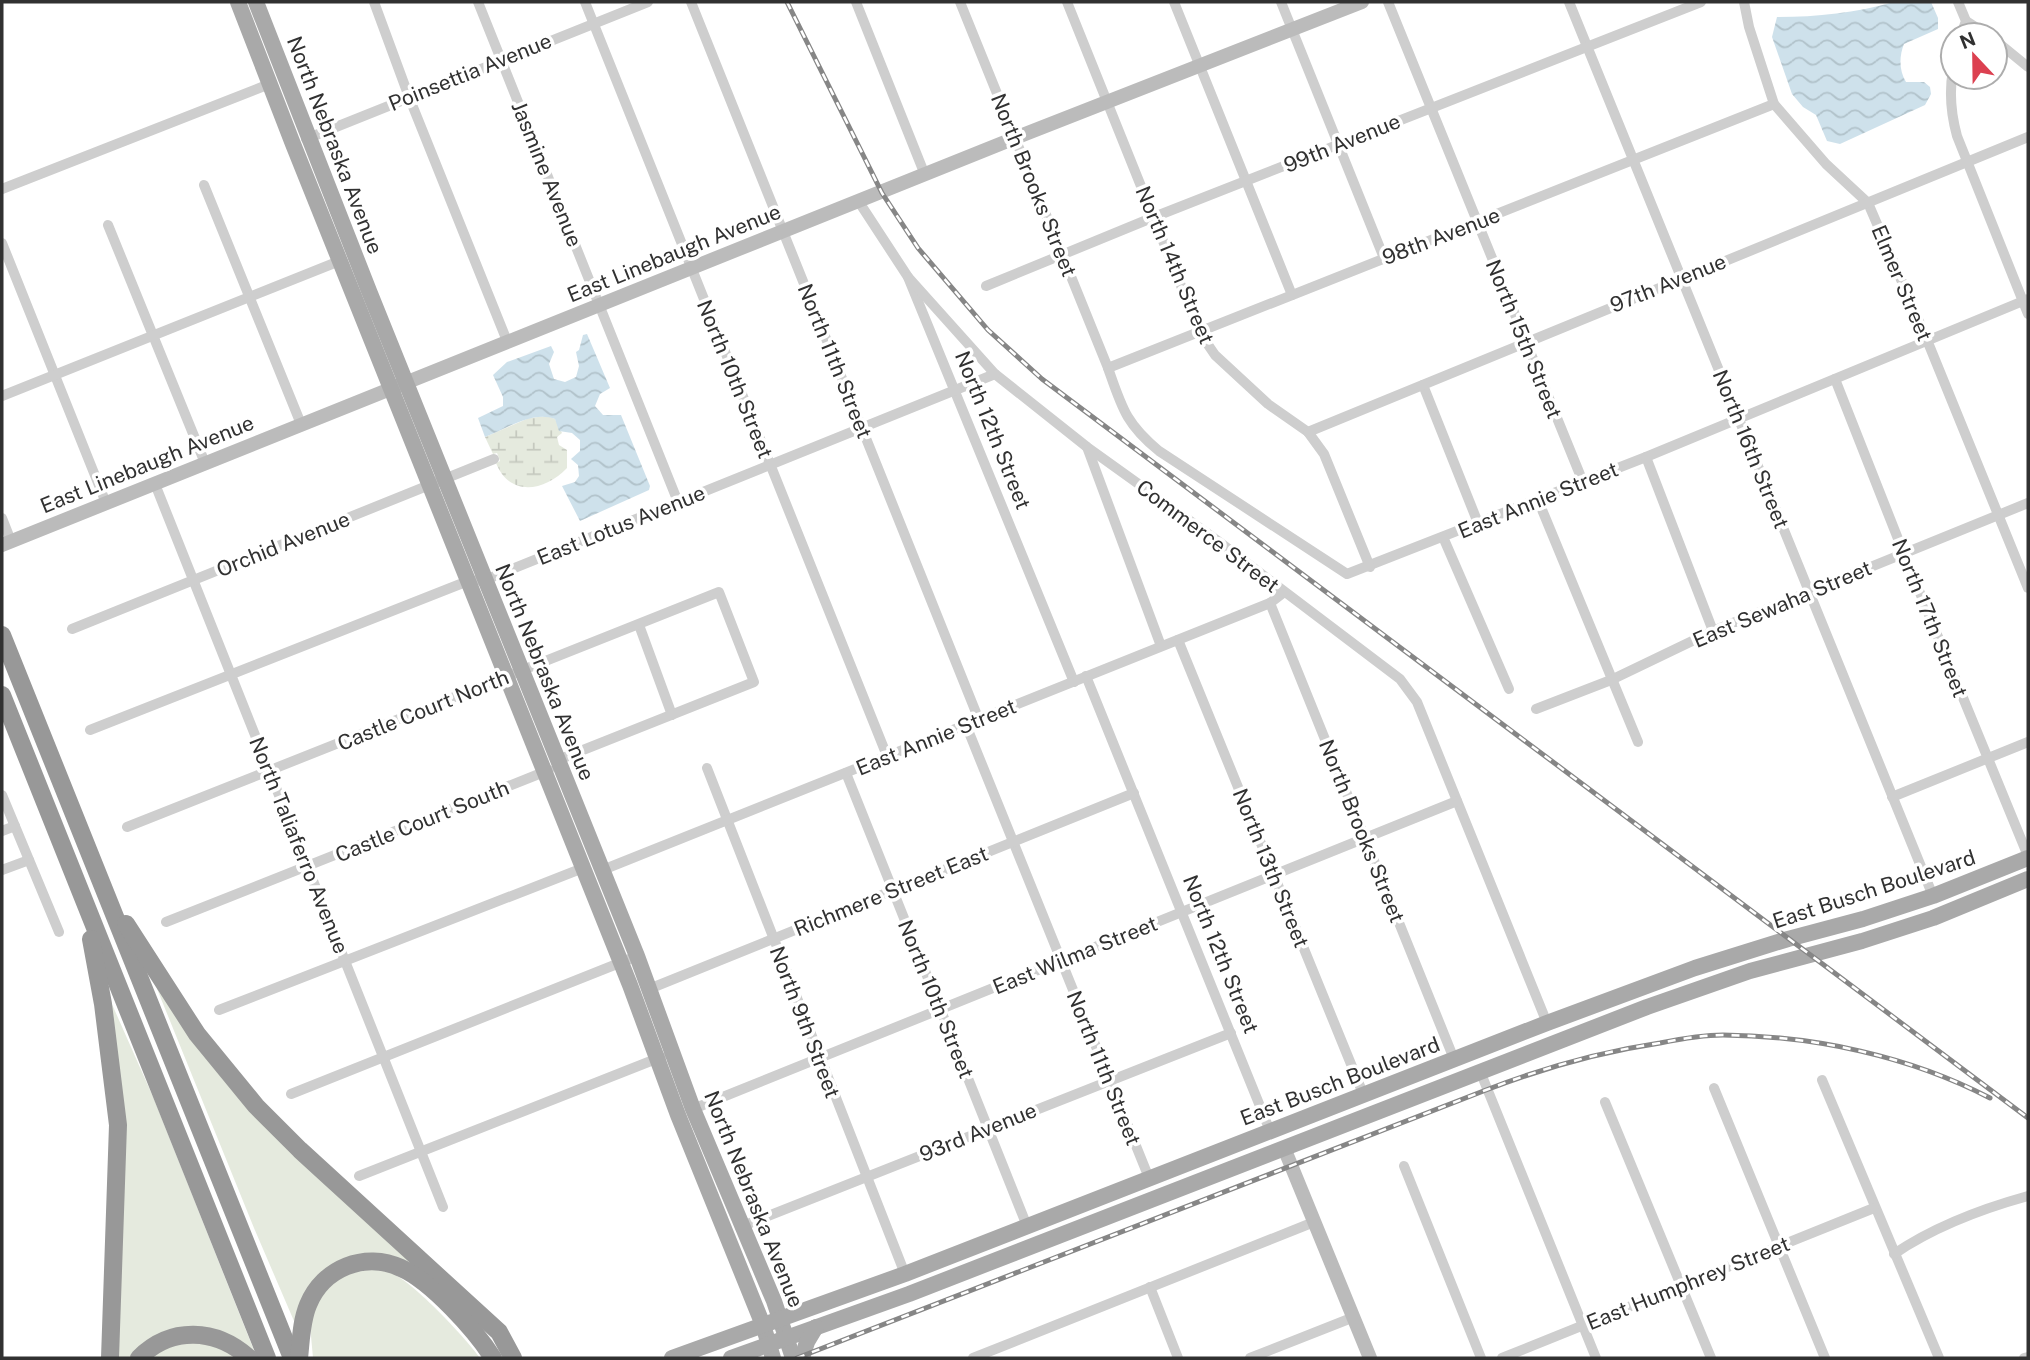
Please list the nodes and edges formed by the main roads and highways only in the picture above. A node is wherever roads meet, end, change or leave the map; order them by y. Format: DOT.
graph roads {
  1 [pos="238,2"];
  2 [pos="256,2"];
  3 [pos="2,635"];
  4 [pos="2,695"];
  5 [pos="2028,857"];
  6 [pos="2028,879"];
  7 [pos="105,892"];
  8 [pos="83,897"];
  9 [pos="1910,904"];
  10 [pos="1841,946"];
  11 [pos="1744,952"];
  12 [pos="1630,1013"];
  13 [pos="1547,1023"];
  14 [pos="664,1055"];
  15 [pos="1454,1059"];
  16 [pos="1480,1071"];
  17 [pos="1364,1096"];
  18 [pos="1354,1121"];
  19 [pos="1270,1131"];
  20 [pos="686,1133"];
  21 [pos="1284,1148"];
  22 [pos="720,1171"];
  23 [pos="1143,1181"];
  24 [pos="1175,1190"];
  25 [pos="1027,1226"];
  26 [pos="1036,1244"];
  27 [pos="909,1294"];
  28 [pos="781,1319"];
  29 [pos="763,1325"];
  30 [pos="816,1327"];
  31 [pos="786,1338"];
  32 [pos="504,1340"];
  33 [pos="771,1351"];
  34 [pos="110,1358"];
  35 [pos="139,1358"];
  36 [pos="249,1358"];
  37 [pos="267,1358"];
  38 [pos="292,1358"];
  39 [pos="299,1358"];
  40 [pos="493,1358"];
  41 [pos="513,1358"];
  42 [pos="529,1358"];
  43 [pos="672,1358"];
  44 [pos="731,1358"];
  45 [pos="793,1358"];
  46 [pos="802,1358"];
  1 -- 14 [label="main road, North Nebraska Avenue"];
  2 -- 14 [label="main road, North Nebraska Avenue"];
  3 -- 7 [label="highway"];
  4 -- 8 [label="highway"];
  5 -- 9 [label="main road, East Busch Boulevard"];
  6 -- 10 [label="main road, East Busch Boulevard"];
  7 -- 32 [label="highway"];
  7 -- 38 [label="highway"];
  8 -- 34 [label="highway"];
  8 -- 37 [label="highway"];
  9 -- 10 [label="main road"];
  9 -- 11 [label="main road, East Busch Boulevard"];
  10 -- 12 [label="main road, East Busch Boulevard"];
  11 -- 12 [label="main road"];
  11 -- 13 [label="main road, East Busch Boulevard"];
  12 -- 16 [label="main road, East Busch Boulevard"];
  13 -- 15 [label="main road, East Busch Boulevard"];
  13 -- 16 [label="main road"];
  14 -- 20 [label="main road, North Nebraska Avenue"];
  14 -- 22 [label="main road, North Nebraska Avenue"];
  15 -- 17 [label="main road, East Busch Boulevard"];
  15 -- 18 [label="main road"];
  16 -- 18 [label="main road, East Busch Boulevard"];
  17 -- 19 [label="main road, East Busch Boulevard"];
  17 -- 21 [label="main road"];
  18 -- 21 [label="main road, East Busch Boulevard"];
  19 -- 23 [label="main road, East Busch Boulevard"];
  19 -- 24 [label="main road"];
  20 -- 22 [label="main road"];
  20 -- 29 [label="main road, North Nebraska Avenue"];
  21 -- 24 [label="main road, East Busch Boulevard"];
  22 -- 28 [label="main road, North Nebraska Avenue"];
  23 -- 25 [label="main road, East Busch Boulevard"];
  23 -- 26 [label="main road"];
  24 -- 26 [label="main road, East Busch Boulevard"];
  25 -- 27 [label="main road"];
  25 -- 28 [label="main road, East Busch Boulevard"];
  26 -- 27 [label="main road, East Busch Boulevard"];
  27 -- 30 [label="main road, East Busch Boulevard"];
  28 -- 29 [label="main road, East Busch Boulevard"];
  28 -- 31 [label="main road, North Nebraska Avenue"];
  29 -- 33 [label="main road, North Nebraska Avenue"];
  29 -- 43 [label="main road, East Busch Boulevard"];
  30 -- 31 [label="main road, East Busch Boulevard"];
  30 -- 46 [label="main road"];
  31 -- 33 [label="main road, East Busch Boulevard"];
  31 -- 45 [label="main road, North Nebraska Avenue"];
  32 -- 41 [label="highway"];
  32 -- 42 [label="highway"];
  33 -- 44 [label="main road, East Busch Boulevard"];
  35 -- 36 [label="highway"];
  39 -- 40 [label="highway"];
}
